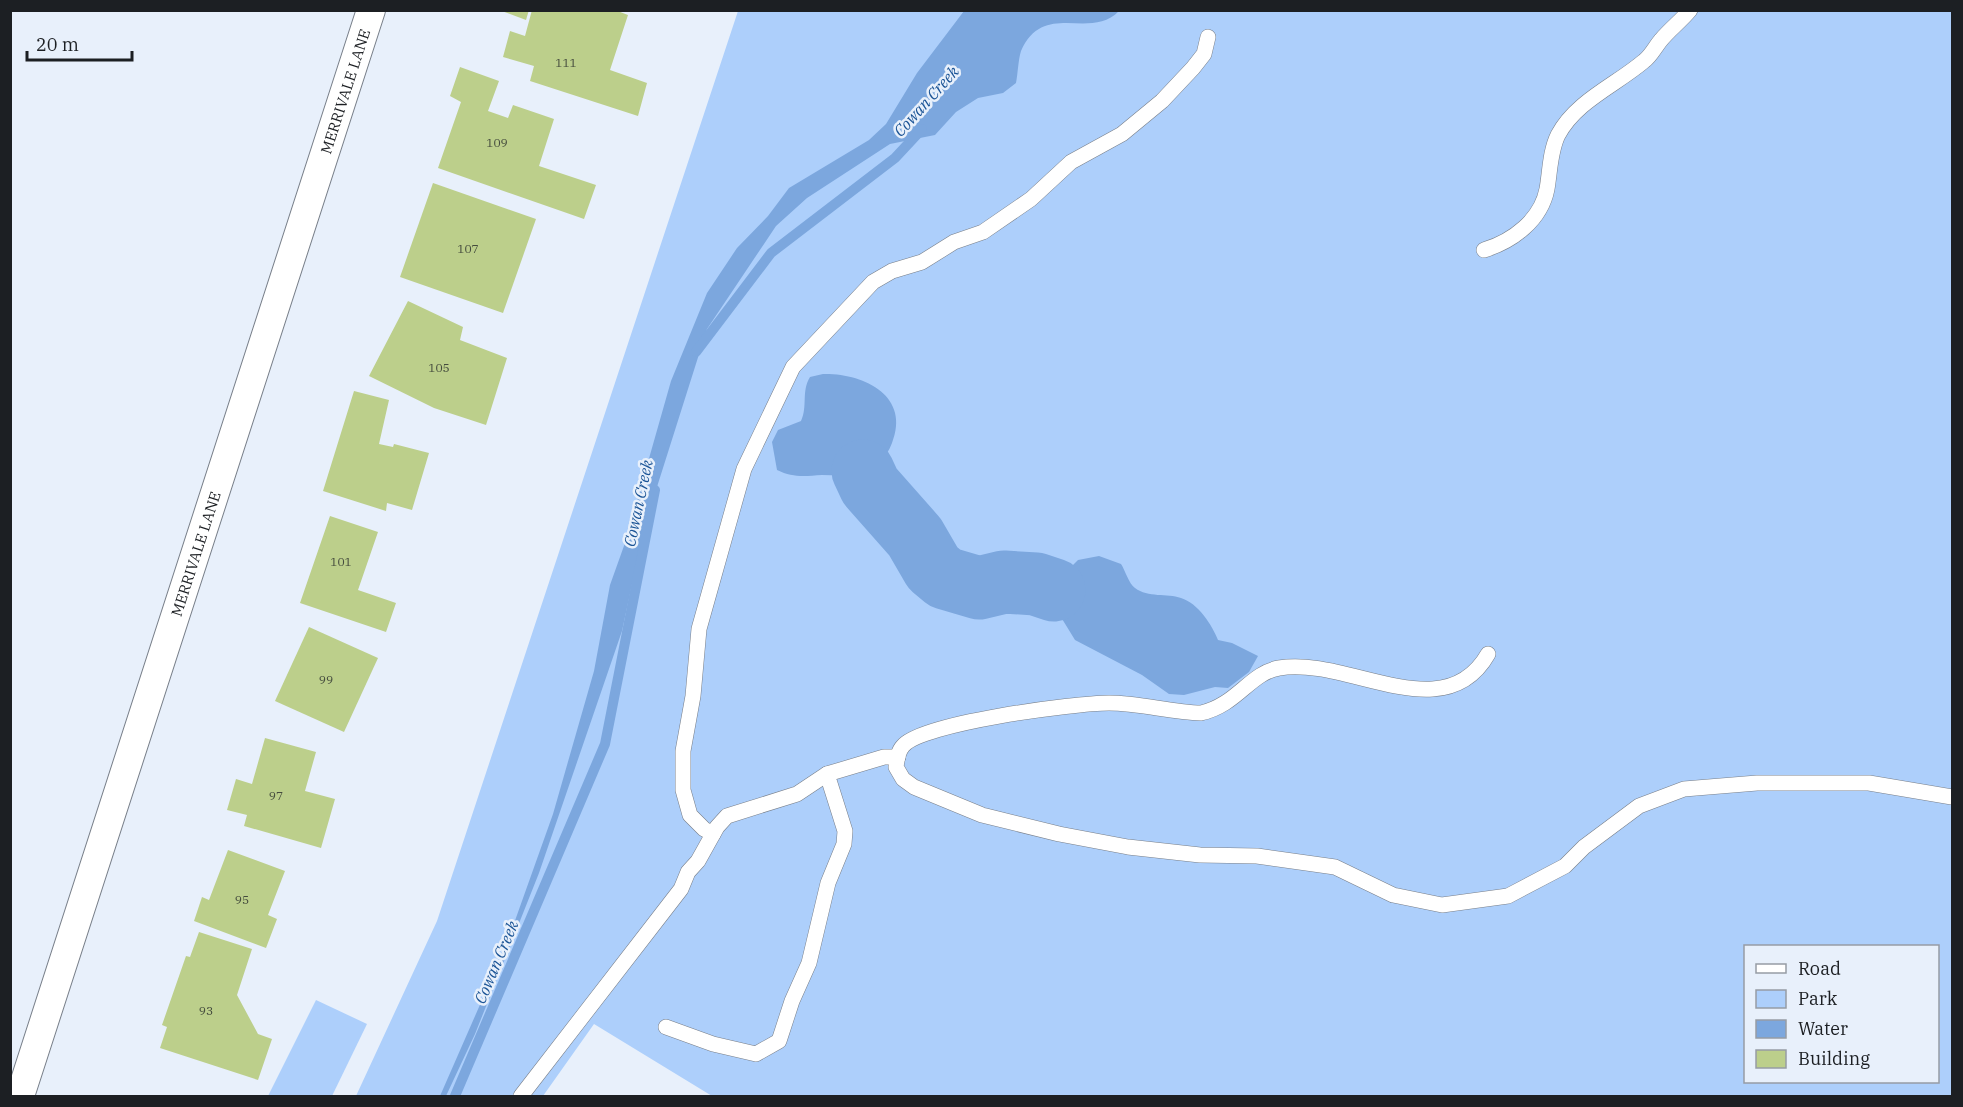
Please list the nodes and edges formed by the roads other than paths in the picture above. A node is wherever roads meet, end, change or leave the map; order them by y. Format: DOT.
graph roads {
  1 [pos="371,10"];
  2 [pos="1690,10"];
  3 [pos="1208,37"];
  4 [pos="1484,250"];
  5 [pos="1488,654"];
  6 [pos="897,757"];
  7 [pos="827,774"];
  8 [pos="1953,797"];
  9 [pos="713,834"];
  10 [pos="666,1027"];
  11 [pos="20,1096"];
  12 [pos="521,1096"];
  1 -- 11 [label="street, MERRIVALE LANE"];
  2 -- 4 [label="lane"];
  3 -- 9 [label="lane"];
  5 -- 6 [label="lane"];
  6 -- 7 [label="lane"];
  6 -- 8 [label="lane"];
  7 -- 9 [label="lane"];
  7 -- 10 [label="lane"];
  9 -- 12 [label="lane"];
}
